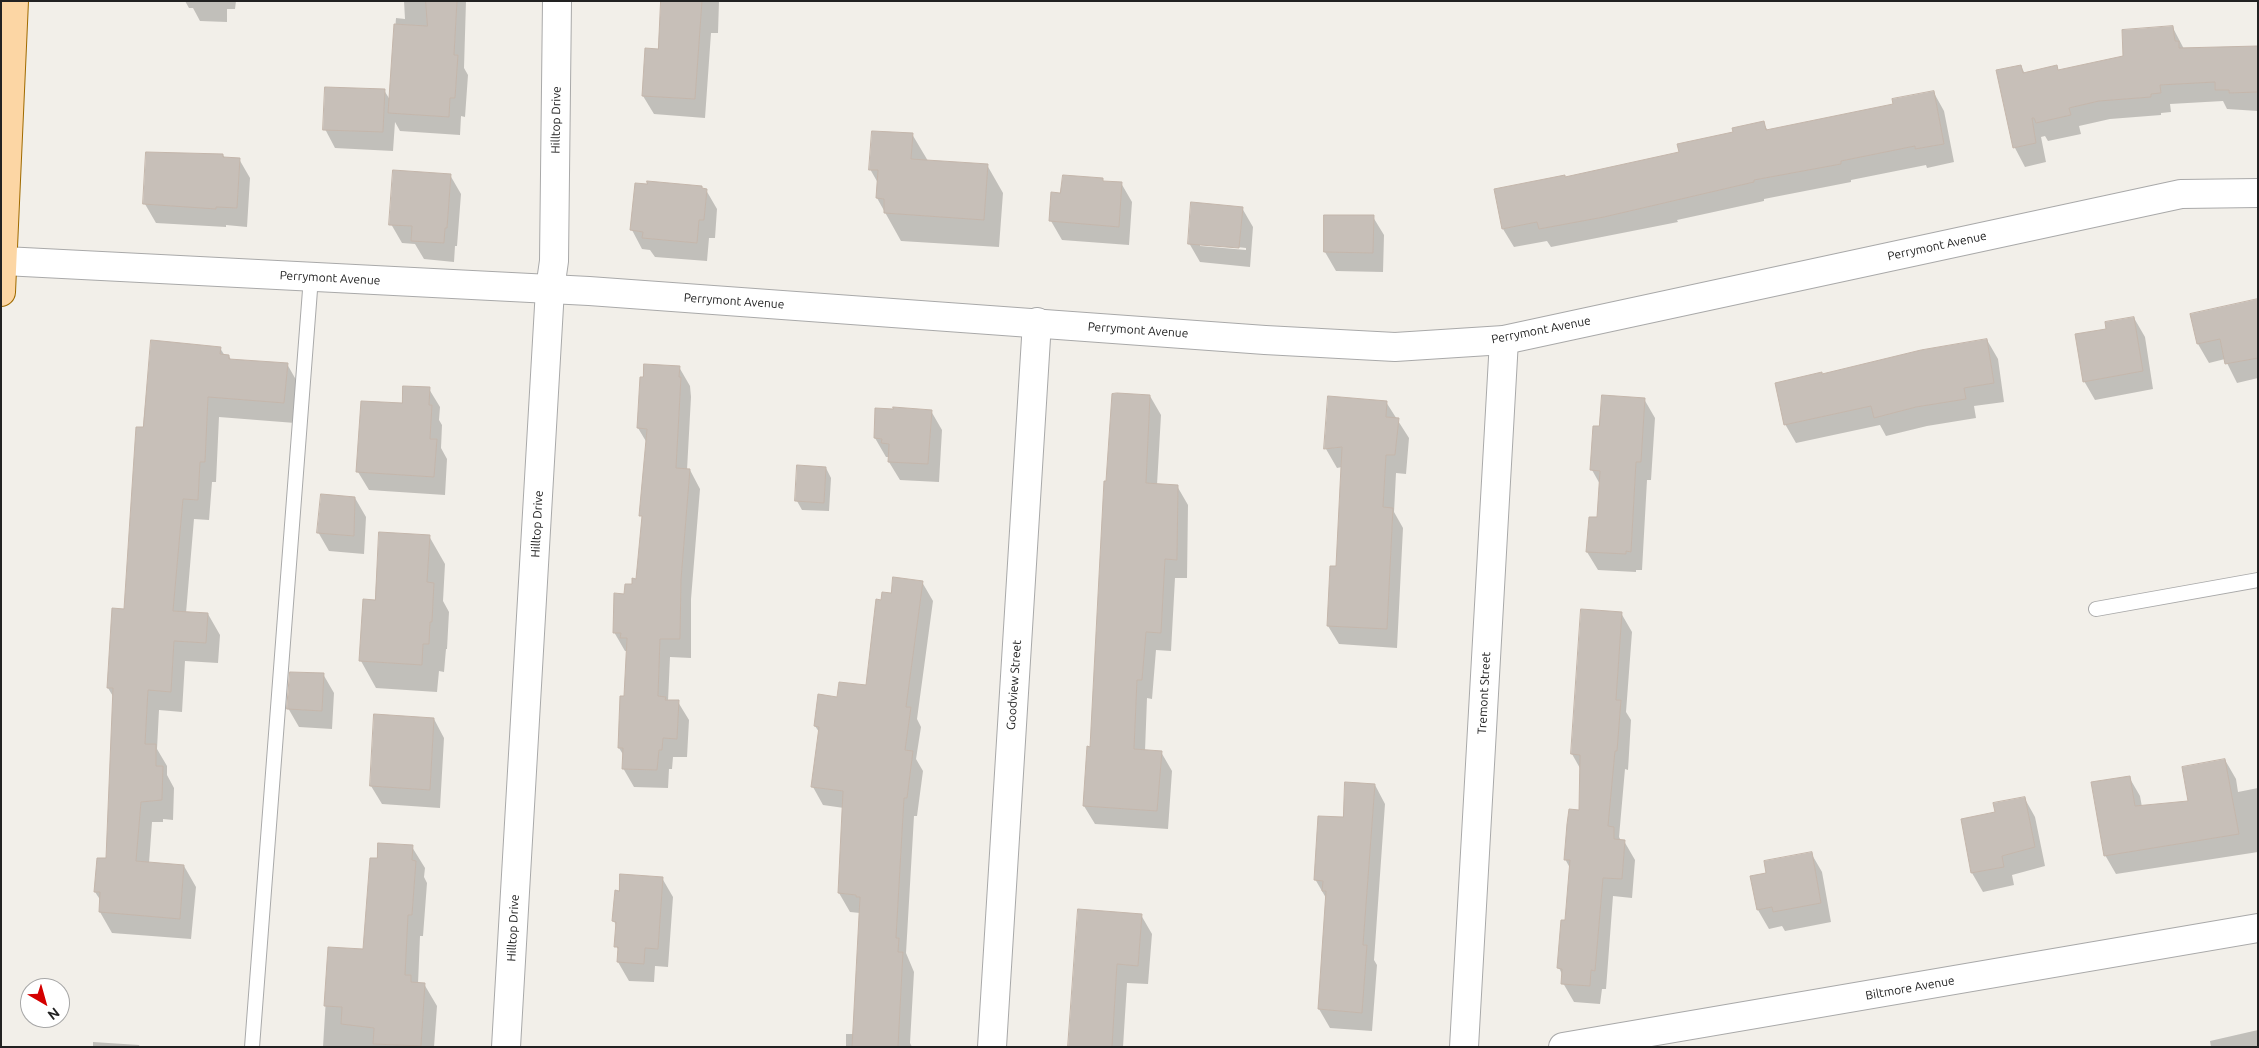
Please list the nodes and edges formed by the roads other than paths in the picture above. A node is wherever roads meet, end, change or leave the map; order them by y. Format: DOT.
graph roads {
  1 [pos="14,1"];
  2 [pos="557,1"];
  3 [pos="2258,193"];
  4 [pos="4,261"];
  5 [pos="311,277"];
  6 [pos="550,289"];
  7 [pos="1,292"];
  8 [pos="1037,322"];
  9 [pos="1504,340"];
  10 [pos="2258,580"];
  11 [pos="2096,609"];
  12 [pos="2258,928"];
  13 [pos="252,1047"];
  14 [pos="506,1047"];
  15 [pos="992,1047"];
  16 [pos="1464,1047"];
  17 [pos="1563,1047"];
  1 -- 4 [label="main road"];
  2 -- 6 [label="street, Hilltop Drive"];
  3 -- 9 [label="street, Perrymont Avenue"];
  4 -- 5 [label="street, Perrymont Avenue"];
  4 -- 7 [label="main road"];
  5 -- 6 [label="street, Perrymont Avenue"];
  5 -- 13 [label="lane"];
  6 -- 8 [label="street, Perrymont Avenue"];
  6 -- 14 [label="street, Hilltop Drive"];
  8 -- 9 [label="street, Perrymont Avenue"];
  8 -- 15 [label="street, Goodview Street"];
  9 -- 16 [label="street, Tremont Street"];
  10 -- 11 [label="lane"];
  12 -- 17 [label="street, Biltmore Avenue"];
}
